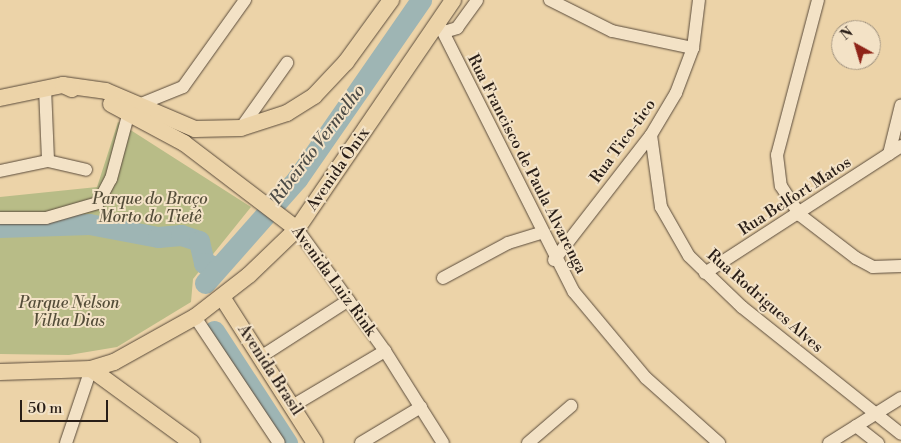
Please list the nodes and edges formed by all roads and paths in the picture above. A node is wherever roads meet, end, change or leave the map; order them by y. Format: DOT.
graph roads {
  1 [pos="245,0"];
  2 [pos="391,0"];
  3 [pos="453,0"];
  4 [pos="477,0"];
  5 [pos="550,0"];
  6 [pos="699,0"];
  7 [pos="818,0"];
  8 [pos="441,27"];
  9 [pos="693,48"];
  10 [pos="287,63"];
  11 [pos="45,88"];
  12 [pos="0,98"];
  13 [pos="901,106"];
  14 [pos="135,108"];
  15 [pos="241,128"];
  16 [pos="651,135"];
  17 [pos="901,146"];
  18 [pos="889,154"];
  19 [pos="48,161"];
  20 [pos="86,170"];
  21 [pos="0,171"];
  22 [pos="800,215"];
  23 [pos="0,218"];
  24 [pos="297,229"];
  25 [pos="541,233"];
  26 [pos="554,260"];
  27 [pos="901,266"];
  28 [pos="705,273"];
  29 [pos="443,278"];
  30 [pos="222,297"];
  31 [pos="349,300"];
  32 [pos="195,317"];
  33 [pos="384,351"];
  34 [pos="262,356"];
  35 [pos="91,369"];
  36 [pos="0,372"];
  37 [pos="901,398"];
  38 [pos="294,406"];
  39 [pos="571,406"];
  40 [pos="421,407"];
  41 [pos="874,414"];
  42 [pos="856,426"];
  43 [pos="901,434"];
  44 [pos="66,443"];
  45 [pos="192,443"];
  46 [pos="279,443"];
  47 [pos="315,443"];
  48 [pos="361,443"];
  49 [pos="443,443"];
  50 [pos="528,443"];
  51 [pos="719,443"];
  52 [pos="829,443"];
  53 [pos="878,443"];
  1 -- 14 [label="street"];
  2 -- 15 [label="main road"];
  3 -- 8 [label="main road, Avenida Ônix"];
  4 -- 8 [label="street"];
  5 -- 9 [label="street"];
  6 -- 9 [label="street, Rua Tico-tico"];
  7 -- 22 [label="street"];
  8 -- 24 [label="main road, Avenida Ônix"];
  8 -- 25 [label="street, Rua Francisco de Paula Alvarenga"];
  9 -- 16 [label="street, Rua Tico-tico"];
  10 -- 15 [label="street"];
  11 -- 12 [label="main road"];
  11 -- 14 [label="main road"];
  11 -- 19 [label="street"];
  13 -- 18 [label="street"];
  14 -- 15 [label="main road"];
  14 -- 23 [label="street"];
  14 -- 24 [label="main road, Avenida Luiz Rink"];
  16 -- 26 [label="street, Rua Tico-tico"];
  16 -- 28 [label="street, Rua Rodrigues Alves"];
  17 -- 18 [label="street, Rua Belfort Matos"];
  18 -- 22 [label="street, Rua Belfort Matos"];
  19 -- 20 [label="street"];
  19 -- 21 [label="street"];
  22 -- 27 [label="street"];
  22 -- 28 [label="street, Rua Belfort Matos"];
  24 -- 30 [label="main road, Avenida Ônix"];
  24 -- 31 [label="street, Avenida Luiz Rink"];
  25 -- 26 [label="street, Rua Francisco de Paula Alvarenga"];
  25 -- 29 [label="street"];
  26 -- 51 [label="street, Rua Francisco de Paula Alvarenga"];
  28 -- 41 [label="street, Rua Rodrigues Alves"];
  30 -- 32 [label="main road, Avenida Ônix"];
  30 -- 34 [label="main road, Avenida Brasil"];
  31 -- 33 [label="street, Avenida Luiz Rink"];
  31 -- 34 [label="street"];
  32 -- 35 [label="main road, Avenida Ônix"];
  32 -- 46 [label="street"];
  33 -- 38 [label="street"];
  33 -- 40 [label="street, Avenida Luiz Rink"];
  34 -- 38 [label="main road, Avenida Brasil"];
  35 -- 36 [label="main road"];
  35 -- 44 [label="street"];
  35 -- 45 [label="main road"];
  37 -- 41 [label="street"];
  38 -- 47 [label="main road, Avenida Brasil"];
  39 -- 50 [label="street"];
  40 -- 48 [label="street"];
  40 -- 49 [label="street, Avenida Luiz Rink"];
  41 -- 42 [label="street"];
  41 -- 43 [label="street, Rua Rodrigues Alves"];
  42 -- 52 [label="street"];
  42 -- 53 [label="street"];
}
